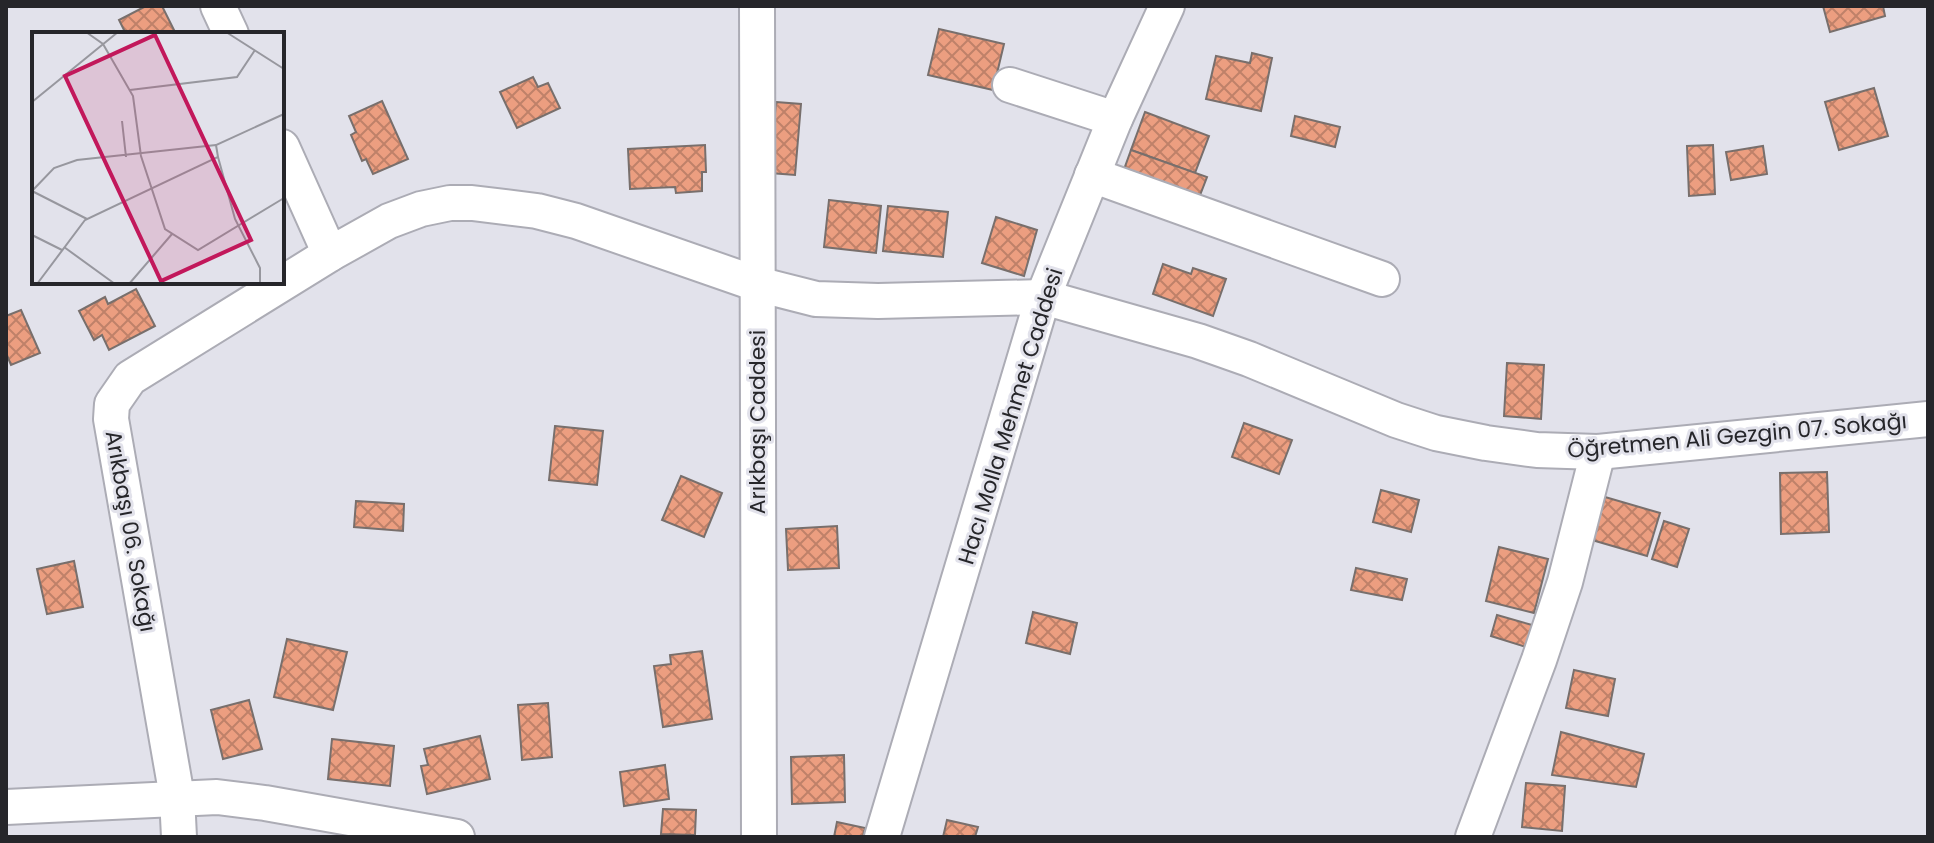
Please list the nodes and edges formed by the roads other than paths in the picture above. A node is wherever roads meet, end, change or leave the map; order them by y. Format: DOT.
graph roads {
  1 [pos="218,6"];
  2 [pos="757,6"];
  3 [pos="1167,6"];
  4 [pos="230,32"];
  5 [pos="1010,85"];
  6 [pos="1115,119"];
  7 [pos="284,151"];
  8 [pos="1092,175"];
  9 [pos="330,254"];
  10 [pos="1382,279"];
  11 [pos="284,283"];
  12 [pos="282,284"];
  13 [pos="757,284"];
  14 [pos="1043,297"];
  15 [pos="1928,419"];
  16 [pos="1598,452"];
  17 [pos="177,797"];
  18 [pos="6,807"];
  19 [pos="179,837"];
  20 [pos="457,837"];
  21 [pos="759,837"];
  22 [pos="882,837"];
  23 [pos="1473,837"];
  1 -- 4 [label="street"];
  2 -- 13 [label="street, Arıkbaşı Caddesi"];
  3 -- 6 [label="street, Hacı Molla Mehmet Caddesi"];
  5 -- 6 [label="street"];
  6 -- 8 [label="street, Hacı Molla Mehmet Caddesi"];
  7 -- 9 [label="street"];
  8 -- 10 [label="street"];
  8 -- 14 [label="street, Hacı Molla Mehmet Caddesi"];
  9 -- 11 [label="street, Arıkbaşı 06. Sokağı"];
  9 -- 13 [label="street, Arıkbaşı 06. Sokağı"];
  12 -- 17 [label="street, Arıkbaşı 06. Sokağı"];
  13 -- 14 [label="street, Öğretmen Ali Gezgin 07. Sokağı"];
  13 -- 21 [label="street, Arıkbaşı Caddesi"];
  14 -- 16 [label="street, Öğretmen Ali Gezgin 07. Sokağı"];
  14 -- 22 [label="street, Hacı Molla Mehmet Caddesi"];
  15 -- 16 [label="street, Öğretmen Ali Gezgin 07. Sokağı"];
  16 -- 23 [label="street"];
  17 -- 18 [label="street"];
  17 -- 19 [label="street, Arıkbaşı 06. Sokağı"];
  17 -- 20 [label="street"];
}
